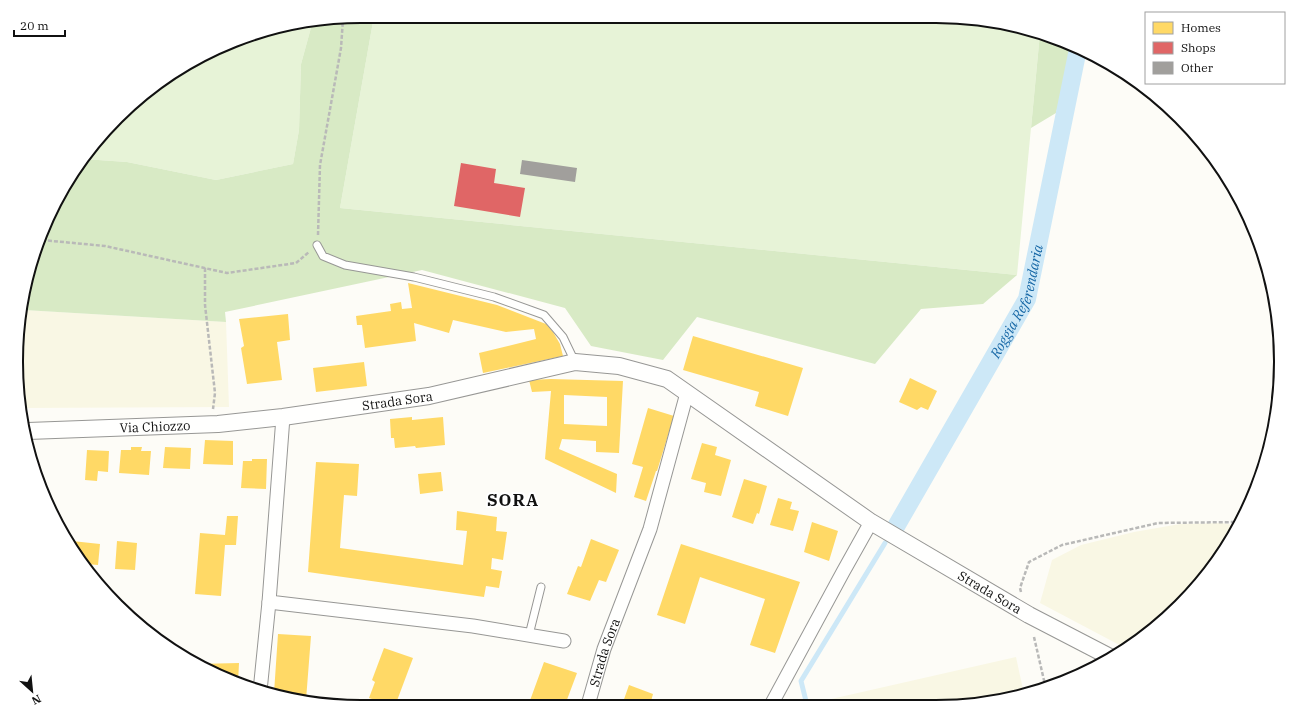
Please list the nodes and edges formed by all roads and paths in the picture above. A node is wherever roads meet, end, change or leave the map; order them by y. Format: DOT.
graph roads {
  1 [pos="343,24"];
  2 [pos="46,240"];
  3 [pos="317,245"];
  4 [pos="205,268"];
  5 [pos="575,362"];
  6 [pos="687,393"];
  7 [pos="283,417"];
  8 [pos="211,424"];
  9 [pos="31,431"];
  10 [pos="872,522"];
  11 [pos="1233,522"];
  12 [pos="541,587"];
  13 [pos="269,602"];
  14 [pos="1029,616"];
  15 [pos="529,635"];
  16 [pos="564,641"];
  17 [pos="1105,655"];
  18 [pos="1044,682"];
  19 [pos="261,684"];
  20 [pos="589,700"];
  21 [pos="774,700"];
  1 -- 3 [label="path"];
  2 -- 4 [label="path"];
  3 -- 4 [label="path"];
  3 -- 5 [label="lane"];
  4 -- 8 [label="path"];
  5 -- 6 [label="street, Strada Sora"];
  5 -- 7 [label="street, Strada Sora"];
  6 -- 10 [label="street, Strada Sora"];
  6 -- 20 [label="street, Strada Sora"];
  7 -- 8 [label="street, Via Chiozzo"];
  7 -- 13 [label="street"];
  8 -- 9 [label="street, Via Chiozzo"];
  10 -- 14 [label="street, Strada Sora"];
  10 -- 21 [label="street"];
  11 -- 14 [label="path"];
  12 -- 15 [label="lane"];
  13 -- 15 [label="street"];
  13 -- 19 [label="street"];
  14 -- 17 [label="street, Strada Sora"];
  14 -- 18 [label="path"];
  15 -- 16 [label="street"];
}
